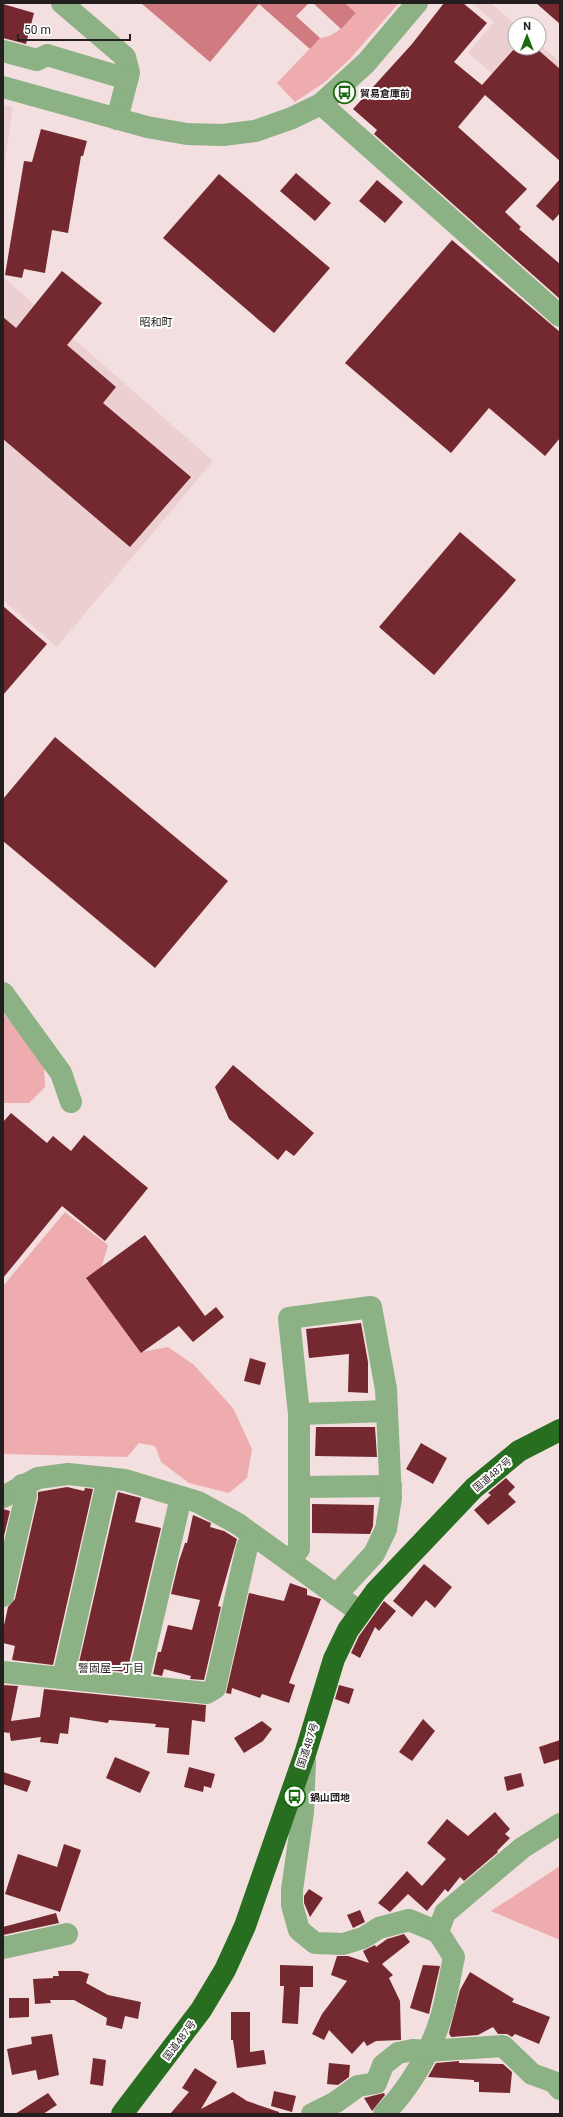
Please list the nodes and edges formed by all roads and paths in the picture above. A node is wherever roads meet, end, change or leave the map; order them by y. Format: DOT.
graph roads {
  1 [pos="62,3"];
  2 [pos="416,3"];
  3 [pos="3,51"];
  4 [pos="127,79"];
  5 [pos="3,87"];
  6 [pos="321,104"];
  7 [pos="117,119"];
  8 [pos="560,316"];
  9 [pos="3,993"];
  10 [pos="70,1102"];
  11 [pos="387,1412"];
  12 [pos="299,1414"];
  13 [pos="560,1430"];
  14 [pos="108,1478"];
  15 [pos="22,1485"];
  16 [pos="391,1486"];
  17 [pos="299,1487"];
  18 [pos="3,1497"];
  19 [pos="181,1497"];
  20 [pos="253,1536"];
  21 [pos="290,1561"];
  22 [pos="336,1595"];
  23 [pos="3,1596"];
  24 [pos="360,1612"];
  25 [pos="3,1672"];
  26 [pos="63,1678"];
  27 [pos="137,1686"];
  28 [pos="306,1751"];
  29 [pos="560,1824"];
  30 [pos="438,1932"];
  31 [pos="67,1934"];
  32 [pos="3,1948"];
  33 [pos="427,2051"];
  34 [pos="560,2089"];
  35 [pos="122,2114"];
  36 [pos="312,2114"];
  37 [pos="384,2114"];
  1 -- 4 [label="street"];
  2 -- 6 [label="street"];
  3 -- 4 [label="street"];
  4 -- 7 [label="street"];
  5 -- 7 [label="street"];
  6 -- 7 [label="street"];
  6 -- 8 [label="street"];
  9 -- 10 [label="street"];
  11 -- 12 [label="street"];
  11 -- 12 [label="street"];
  11 -- 16 [label="street"];
  12 -- 17 [label="street"];
  13 -- 24 [label="highway, 国道487号"];
  14 -- 15 [label="street"];
  14 -- 19 [label="street"];
  14 -- 26 [label="street"];
  15 -- 18 [label="street"];
  15 -- 23 [label="street"];
  16 -- 17 [label="street"];
  16 -- 22 [label="street"];
  17 -- 21 [label="street"];
  19 -- 20 [label="street"];
  19 -- 27 [label="street"];
  20 -- 21 [label="street"];
  20 -- 27 [label="street"];
  21 -- 22 [label="street"];
  22 -- 24 [label="street"];
  24 -- 28 [label="highway, 国道487号"];
  25 -- 26 [label="street"];
  26 -- 27 [label="street"];
  28 -- 30 [label="street"];
  28 -- 35 [label="highway, 国道487号"];
  29 -- 30 [label="street"];
  30 -- 33 [label="street"];
  31 -- 32 [label="street"];
  33 -- 34 [label="street"];
  33 -- 36 [label="street"];
  33 -- 37 [label="street"];
}
